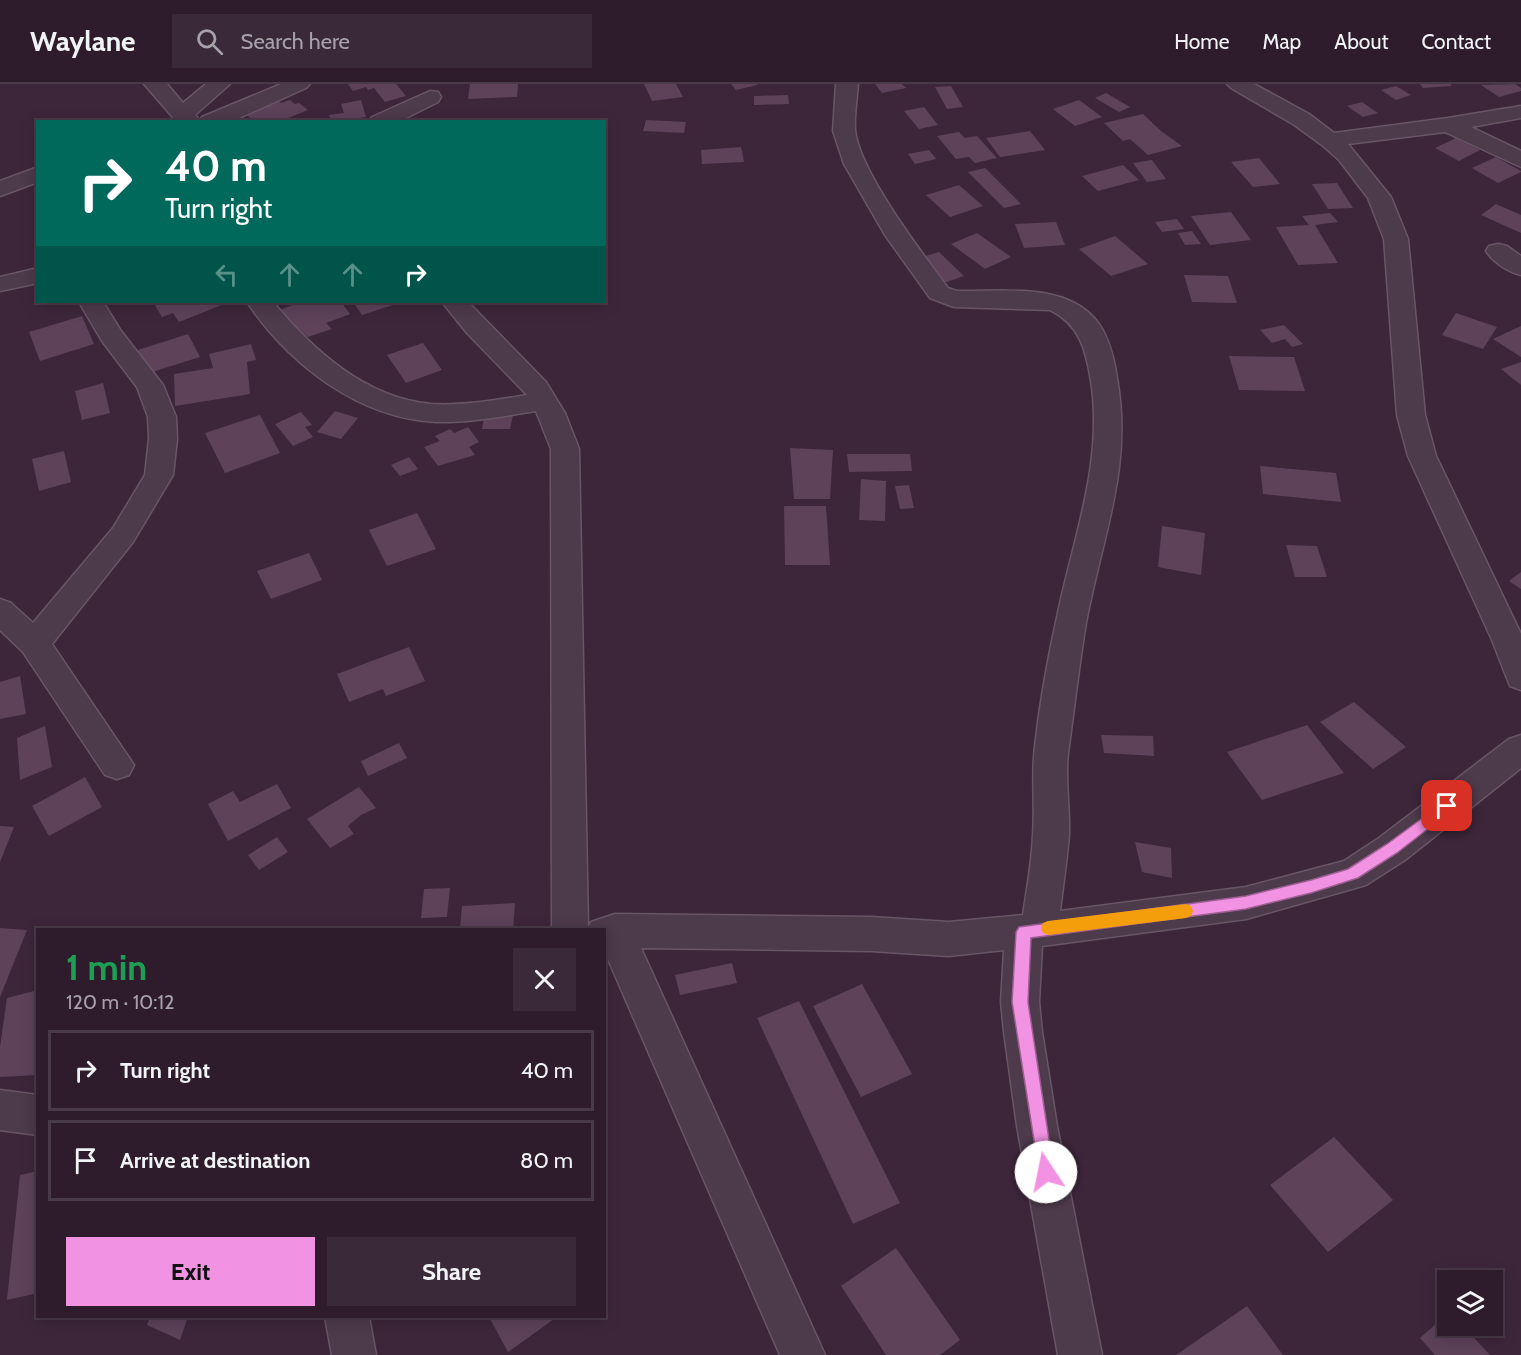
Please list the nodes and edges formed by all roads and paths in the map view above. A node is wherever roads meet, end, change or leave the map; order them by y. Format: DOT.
graph roads {
  1 [pos="155,84"];
  2 [pos="219,84"];
  3 [pos="299,84"];
  4 [pos="847,84"];
  5 [pos="1238,84"];
  6 [pos="431,91"];
  7 [pos="1521,112"];
  8 [pos="186,118"];
  9 [pos="215,120"];
  10 [pos="383,120"];
  11 [pos="427,120"];
  12 [pos="1448,125"];
  13 [pos="1330,140"];
  14 [pos="1521,159"];
  15 [pos="36,175"];
  16 [pos="0,189"];
  17 [pos="1498,251"];
  18 [pos="1521,268"];
  19 [pos="36,275"];
  20 [pos="0,284"];
  21 [pos="92,303"];
  22 [pos="261,303"];
  23 [pos="456,303"];
  24 [pos="545,401"];
  25 [pos="0,611"];
  26 [pos="34,643"];
  27 [pos="1521,677"];
  28 [pos="1521,749"];
  29 [pos="117,765"];
  30 [pos="570,928"];
  31 [pos="1032,930"];
  32 [pos="610,932"];
  33 [pos="0,1110"];
  34 [pos="36,1115"];
  35 [pos="347,1318"];
  36 [pos="354,1355"];
  37 [pos="803,1355"];
  38 [pos="1080,1355"];
  1 -- 8 [label="street"];
  2 -- 8 [label="street"];
  3 -- 9 [label="street"];
  4 -- 31 [label="street"];
  5 -- 13 [label="street"];
  6 -- 10 [label="street"];
  6 -- 11 [label="street"];
  7 -- 12 [label="street"];
  12 -- 13 [label="street"];
  12 -- 14 [label="street"];
  13 -- 27 [label="street"];
  15 -- 16 [label="street"];
  17 -- 18 [label="street"];
  19 -- 20 [label="street"];
  21 -- 26 [label="street"];
  22 -- 24 [label="street"];
  23 -- 24 [label="street"];
  24 -- 30 [label="street"];
  25 -- 26 [label="street"];
  26 -- 29 [label="street"];
  28 -- 31 [label="street"];
  31 -- 32 [label="street"];
  31 -- 38 [label="street"];
  32 -- 37 [label="street"];
  33 -- 34 [label="street"];
  35 -- 36 [label="street"];
}
